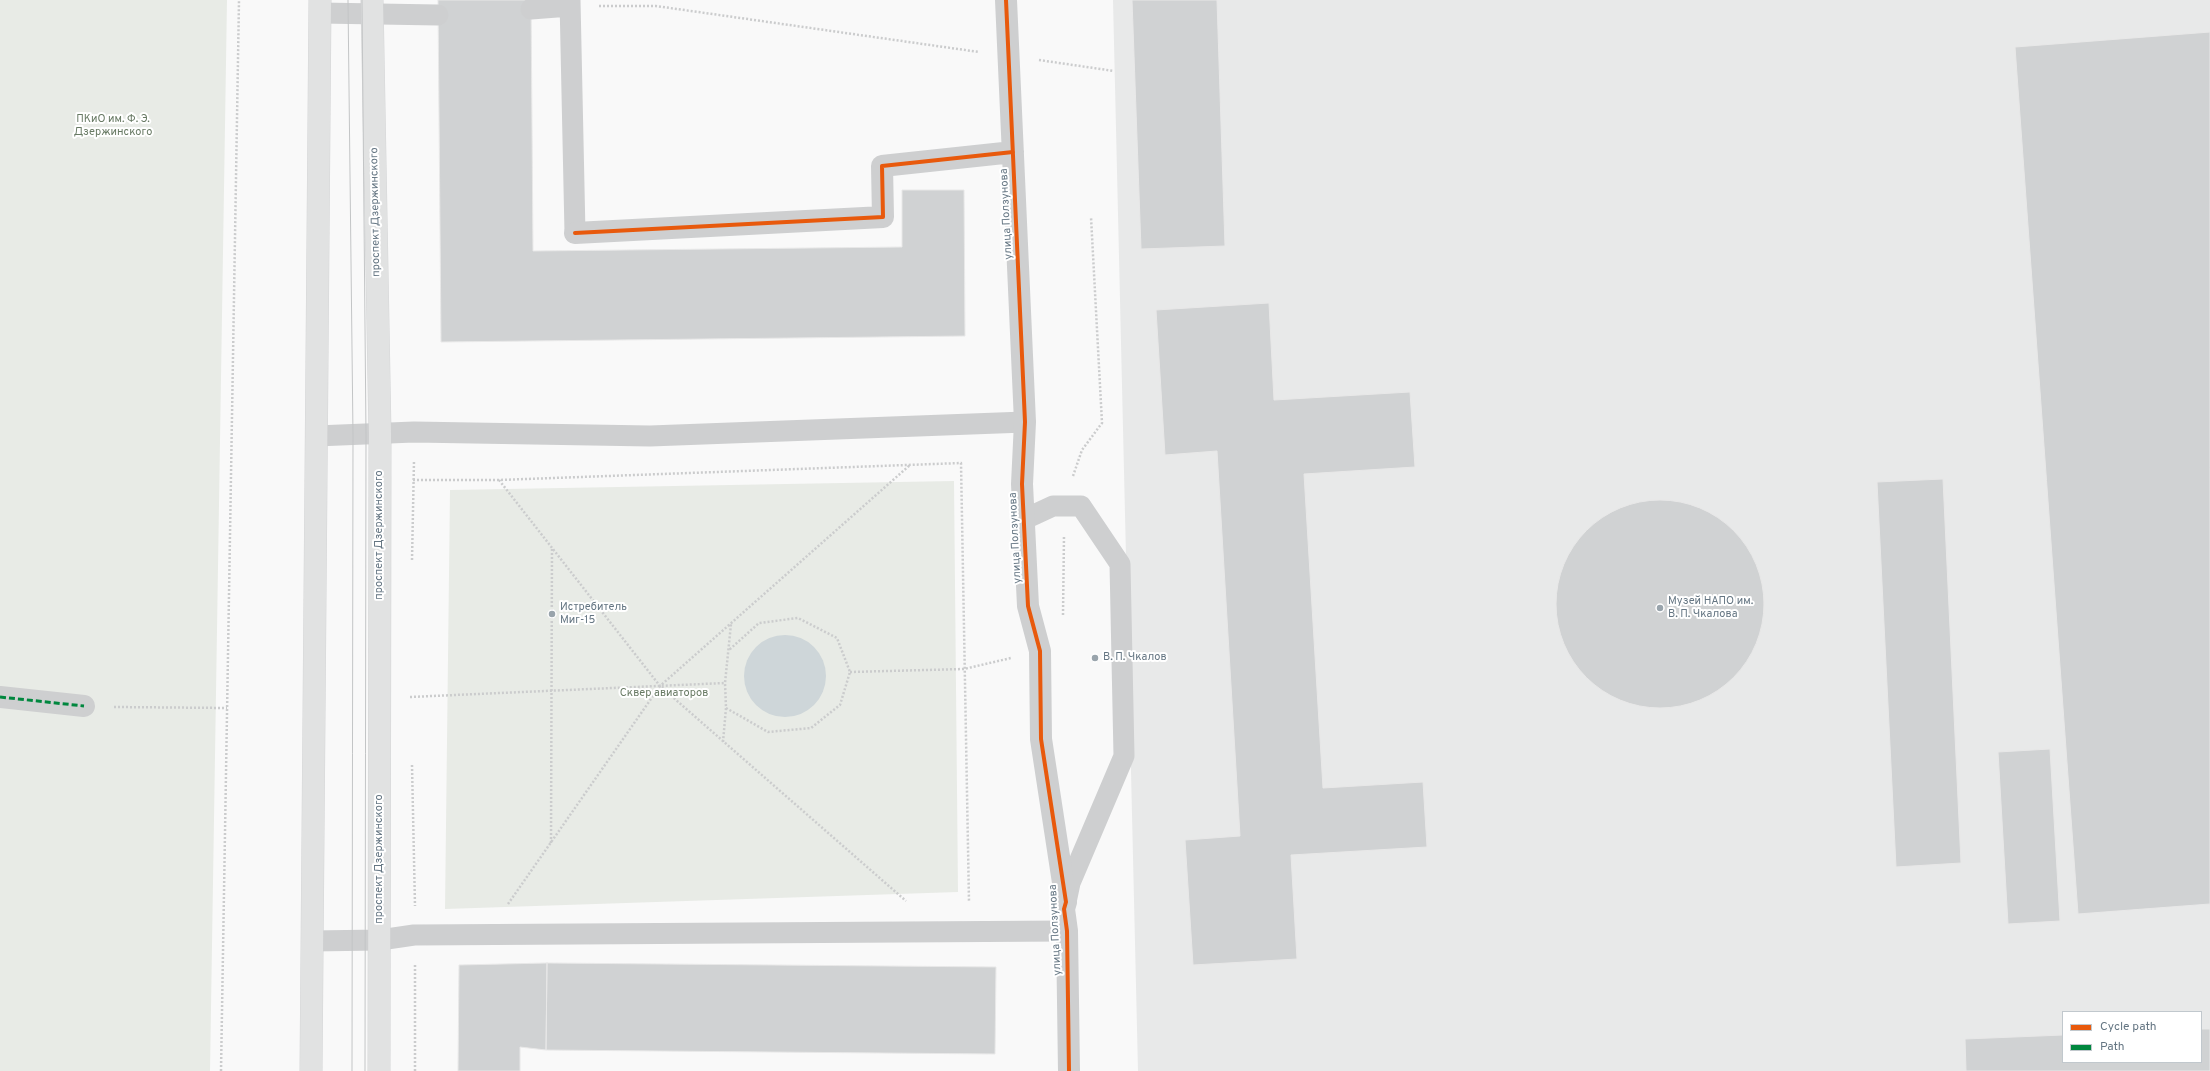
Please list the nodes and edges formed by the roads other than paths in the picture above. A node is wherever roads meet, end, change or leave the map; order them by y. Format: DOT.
graph roads {
  1 [pos="1006,0"];
  2 [pos="570,3"];
  3 [pos="372,6"];
  4 [pos="320,7"];
  5 [pos="531,9"];
  6 [pos="438,15"];
  7 [pos="1013,152"];
  8 [pos="575,234"];
  9 [pos="1025,422"];
  10 [pos="380,434"];
  11 [pos="316,436"];
  12 [pos="1025,519"];
  13 [pos="0,697"];
  14 [pos="84,706"];
  15 [pos="1066,902"];
  16 [pos="1067,931"];
  17 [pos="380,940"];
  18 [pos="312,941"];
  19 [pos="312,1071"];
  20 [pos="379,1071"];
  21 [pos="1069,1071"];
  1 -- 7 [label="street, улица Ползунова"];
  2 -- 5 [label="lane"];
  2 -- 8 [label="lane"];
  3 -- 4 [label="lane"];
  3 -- 6 [label="lane"];
  3 -- 10 [label="main road, проспект Дзержинского"];
  4 -- 11 [label="main road"];
  7 -- 8 [label="street"];
  7 -- 9 [label="street, улица Ползунова"];
  9 -- 10 [label="lane"];
  9 -- 12 [label="street, улица Ползунова"];
  10 -- 11 [label="lane"];
  10 -- 17 [label="main road, проспект Дзержинского"];
  11 -- 18 [label="main road"];
  12 -- 15 [label="street, улица Ползунова"];
  12 -- 15 [label="lane"];
  13 -- 14 [label="street"];
  15 -- 16 [label="street, улица Ползунова"];
  16 -- 17 [label="lane"];
  16 -- 21 [label="street, улица Ползунова"];
  17 -- 18 [label="lane"];
  17 -- 20 [label="main road, проспект Дзержинского"];
  18 -- 19 [label="main road"];
}
